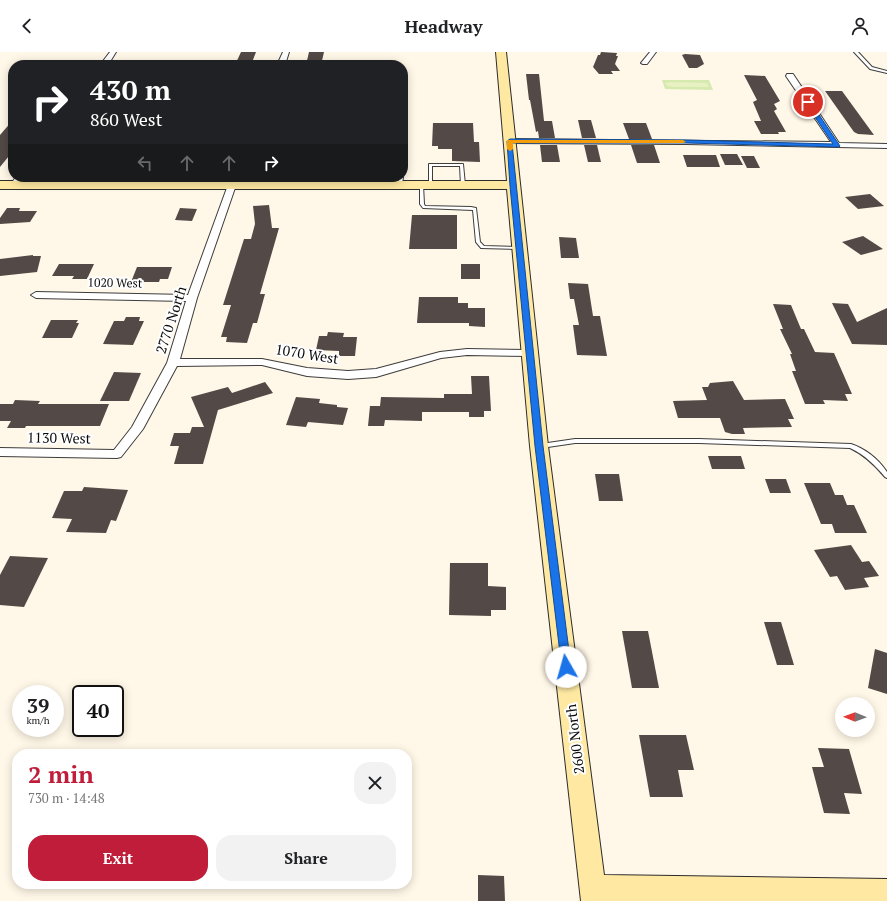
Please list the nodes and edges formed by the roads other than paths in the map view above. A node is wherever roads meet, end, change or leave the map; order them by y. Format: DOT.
graph roads {
  1 [pos="501,52"];
  2 [pos="652,52"];
  3 [pos="856,52"];
  4 [pos="646,63"];
  5 [pos="887,72"];
  6 [pos="790,76"];
  7 [pos="510,141"];
  8 [pos="837,146"];
  9 [pos="887,146"];
  10 [pos="13,182"];
  11 [pos="172,182"];
  12 [pos="358,182"];
  13 [pos="406,182"];
  14 [pos="0,185"];
  15 [pos="232,185"];
  16 [pos="426,185"];
  17 [pos="463,186"];
  18 [pos="513,186"];
  19 [pos="519,248"];
  20 [pos="36,295"];
  21 [pos="192,298"];
  22 [pos="530,353"];
  23 [pos="173,363"];
  24 [pos="539,446"];
  25 [pos="0,452"];
  26 [pos="117,454"];
  27 [pos="887,476"];
  28 [pos="887,892"];
  29 [pos="594,895"];
  1 -- 7 [label="street, 2600 North"];
  2 -- 4 [label="street"];
  3 -- 5 [label="lane"];
  6 -- 8 [label="street"];
  7 -- 8 [label="street"];
  7 -- 18 [label="street, 2600 North"];
  8 -- 9 [label="street"];
  10 -- 14 [label="street"];
  11 -- 15 [label="street"];
  12 -- 15 [label="street"];
  13 -- 16 [label="street"];
  15 -- 21 [label="street, 2770 North"];
  16 -- 17 [label="street"];
  16 -- 17 [label="lane"];
  16 -- 19 [label="lane"];
  17 -- 18 [label="street"];
  18 -- 19 [label="street, 2600 North"];
  19 -- 22 [label="street, 2600 North"];
  20 -- 21 [label="street, 1020 West"];
  21 -- 23 [label="street, 2770 North"];
  22 -- 23 [label="street, 1070 West"];
  22 -- 24 [label="street, 2600 North"];
  23 -- 26 [label="street, 2770 North"];
  24 -- 27 [label="lane"];
  24 -- 29 [label="street, 2600 North"];
  25 -- 26 [label="street, 1130 West"];
  28 -- 29 [label="street"];
}
